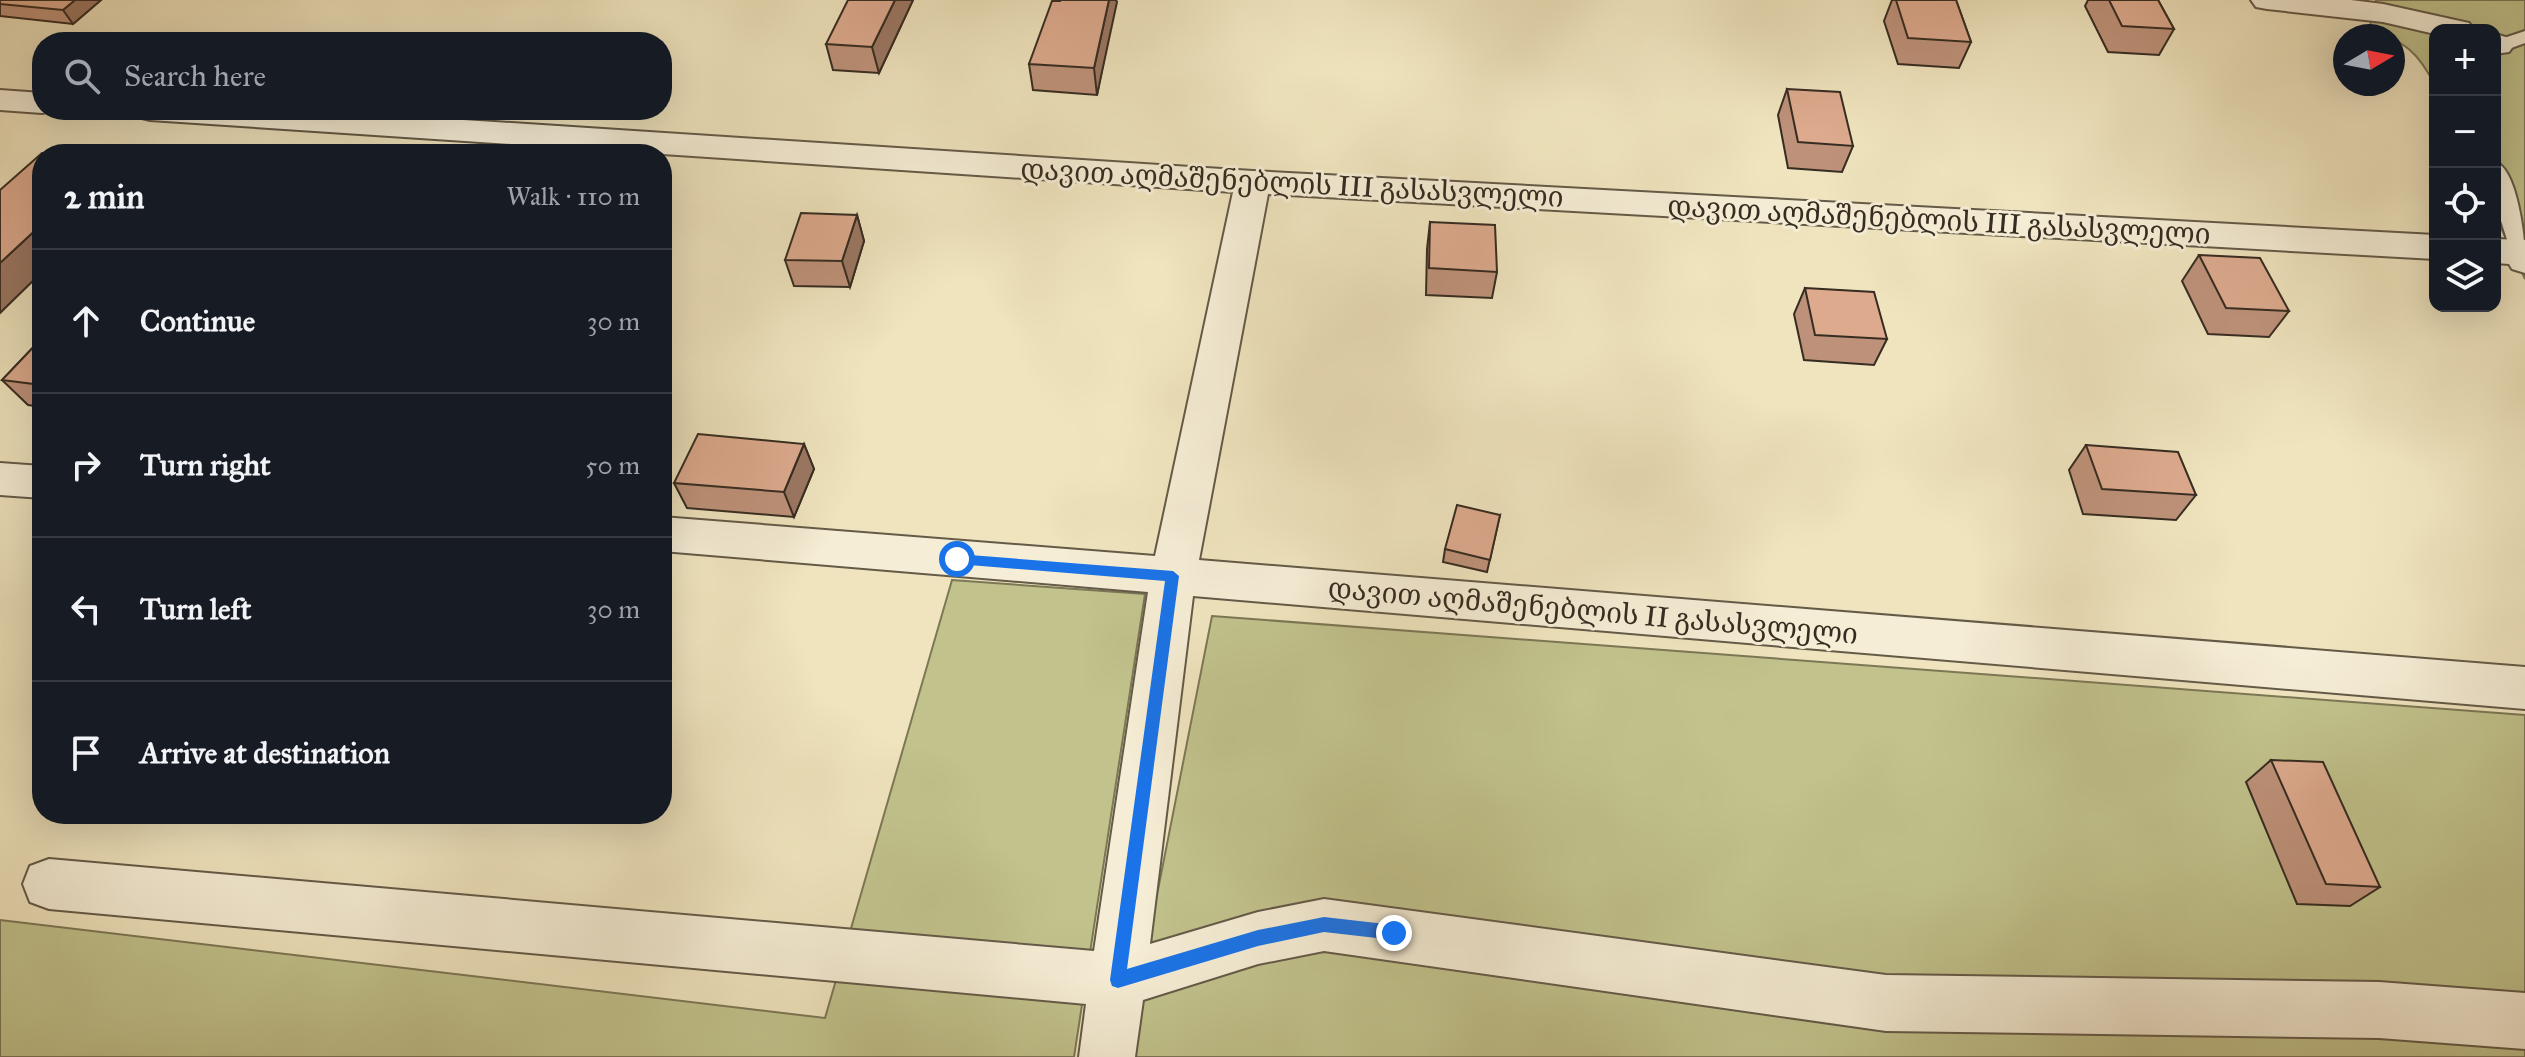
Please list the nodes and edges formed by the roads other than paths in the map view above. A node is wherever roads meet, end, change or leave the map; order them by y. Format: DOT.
graph roads {
  1 [pos="2267,0"];
  2 [pos="2432,24"];
  3 [pos="0,100"];
  4 [pos="32,102"];
  5 [pos="303,120"];
  6 [pos="671,144"];
  7 [pos="672,144"];
  8 [pos="1253,182"];
  9 [pos="2501,196"];
  10 [pos="2429,247"];
  11 [pos="2514,254"];
  12 [pos="0,479"];
  13 [pos="32,481"];
  14 [pos="672,535"];
  15 [pos="1173,576"];
  16 [pos="2525,688"];
  17 [pos="49,884"];
  18 [pos="1118,980"];
  19 [pos="2525,1021"];
  20 [pos="1107,1057"];
  1 -- 2 [label="street"];
  3 -- 4 [label="street"];
  5 -- 6 [label="street, დავით აღმაშენებლის III გასასვლელი"];
  7 -- 8 [label="street, დავით აღმაშენებლის III გასასვლელი"];
  8 -- 10 [label="street, დავით აღმაშენებლის III გასასვლელი"];
  8 -- 15 [label="street"];
  9 -- 11 [label="lane"];
  12 -- 13 [label="street"];
  14 -- 15 [label="street, დავით აღმაშენებლის II გასასვლელი"];
  15 -- 16 [label="street, დავით აღმაშენებლის II გასასვლელი"];
  15 -- 18 [label="street"];
  17 -- 18 [label="street"];
  18 -- 19 [label="street"];
  18 -- 20 [label="street"];
}
